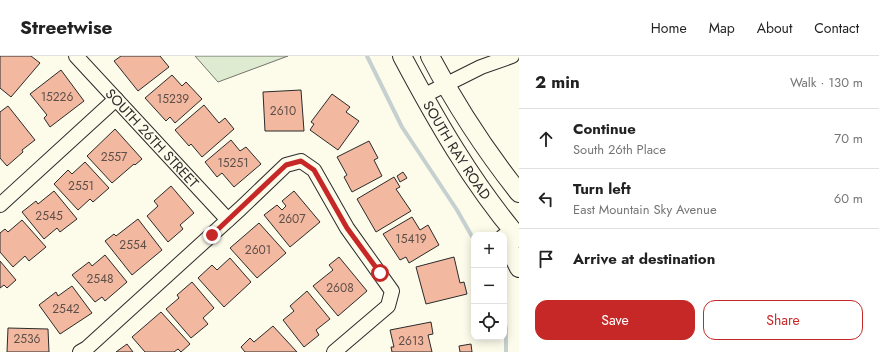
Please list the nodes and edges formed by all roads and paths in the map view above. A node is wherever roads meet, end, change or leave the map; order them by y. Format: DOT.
graph roads {
  1 [pos="76,56"];
  2 [pos="402,56"];
  3 [pos="430,56"];
  4 [pos="512,56"];
  5 [pos="445,85"];
  6 [pos="423,96"];
  7 [pos="116,99"];
  8 [pos="519,193"];
  9 [pos="0,205"];
  10 [pos="495,209"];
  11 [pos="228,220"];
  12 [pos="502,232"];
  13 [pos="519,238"];
  14 [pos="507,244"];
  15 [pos="519,268"];
  16 [pos="80,352"];
  17 [pos="334,352"];
  1 -- 7 [label="street, SOUTH 26TH STREET"];
  2 -- 6 [label="main road, SOUTH RAY ROAD"];
  3 -- 5 [label="main road, SOUTH RAY ROAD"];
  4 -- 5 [label="street"];
  5 -- 6 [label="street"];
  5 -- 8 [label="main road, SOUTH RAY ROAD"];
  6 -- 10 [label="main road, SOUTH RAY ROAD"];
  7 -- 9 [label="street"];
  7 -- 11 [label="street, SOUTH 26TH STREET"];
  10 -- 12 [label="main road"];
  10 -- 13 [label="main road, SOUTH RAY ROAD"];
  11 -- 16 [label="street"];
  11 -- 17 [label="street"];
  14 -- 15 [label="main road"];
}
